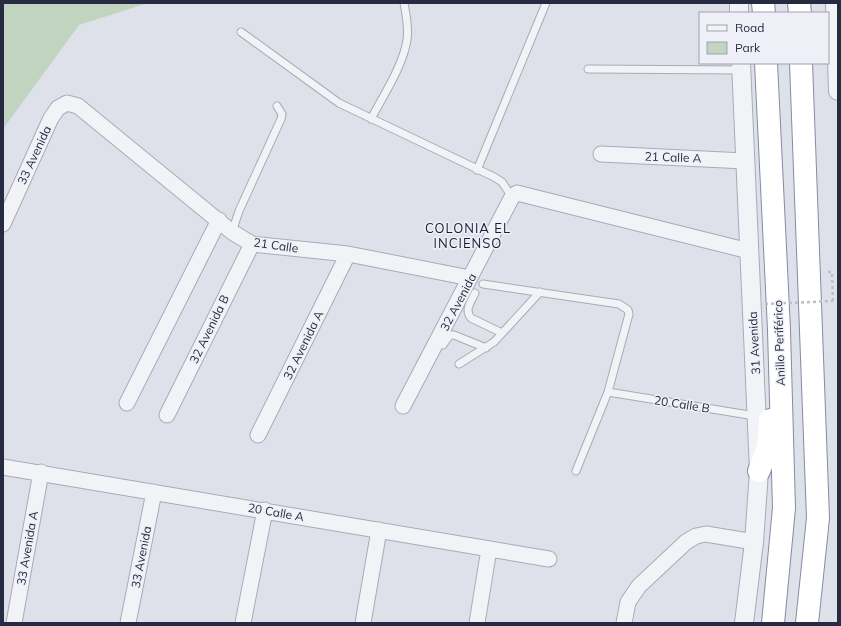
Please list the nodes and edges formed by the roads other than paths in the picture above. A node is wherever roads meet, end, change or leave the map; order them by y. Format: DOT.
graph roads {
  1 [pos="404,3"];
  2 [pos="546,3"];
  3 [pos="836,10"];
  4 [pos="241,32"];
  5 [pos="766,64"];
  6 [pos="802,64"];
  7 [pos="741,67"];
  8 [pos="588,69"];
  9 [pos="838,90"];
  10 [pos="78,106"];
  11 [pos="277,106"];
  12 [pos="371,119"];
  13 [pos="601,154"];
  14 [pos="745,161"];
  15 [pos="477,170"];
  16 [pos="512,198"];
  17 [pos="219,220"];
  18 [pos="3,224"];
  19 [pos="232,232"];
  20 [pos="252,244"];
  21 [pos="749,250"];
  22 [pos="348,254"];
  23 [pos="476,285"];
  24 [pos="540,292"];
  25 [pos="502,333"];
  26 [pos="443,345"];
  27 [pos="486,348"];
  28 [pos="459,364"];
  29 [pos="780,368"];
  30 [pos="608,392"];
  31 [pos="127,404"];
  32 [pos="402,406"];
  33 [pos="167,415"];
  34 [pos="757,416"];
  35 [pos="258,435"];
  36 [pos="3,466"];
  37 [pos="576,471"];
  38 [pos="759,471"];
  39 [pos="41,472"];
  40 [pos="154,492"];
  41 [pos="265,510"];
  42 [pos="378,530"];
  43 [pos="754,542"];
  44 [pos="489,548"];
  45 [pos="549,559"];
  46 [pos="14,623"];
  47 [pos="128,623"];
  48 [pos="244,623"];
  49 [pos="363,623"];
  50 [pos="477,623"];
  51 [pos="624,623"];
  52 [pos="744,623"];
  53 [pos="773,623"];
  54 [pos="807,623"];
  1 -- 12 [label="lane"];
  2 -- 15 [label="lane"];
  3 -- 9 [label="street"];
  4 -- 12 [label="lane"];
  5 -- 29 [label="highway, Anillo Periférico"];
  6 -- 54 [label="highway"];
  7 -- 8 [label="lane"];
  7 -- 14 [label="street, 31 Avenida"];
  10 -- 17 [label="street, 21 Calle"];
  10 -- 18 [label="street, 33 Avenida"];
  11 -- 19 [label="lane"];
  12 -- 15 [label="lane"];
  13 -- 14 [label="street, 21 Calle A"];
  14 -- 21 [label="street, 31 Avenida"];
  15 -- 16 [label="lane"];
  16 -- 21 [label="street"];
  16 -- 23 [label="street, 32 Avenida"];
  17 -- 19 [label="street, 21 Calle"];
  17 -- 31 [label="street"];
  19 -- 20 [label="street, 21 Calle"];
  20 -- 22 [label="street, 21 Calle"];
  20 -- 33 [label="street, 32 Avenida B"];
  21 -- 34 [label="street, 31 Avenida"];
  22 -- 23 [label="street, 21 Calle"];
  22 -- 35 [label="street, 32 Avenida A"];
  23 -- 24 [label="lane"];
  23 -- 25 [label="lane"];
  23 -- 32 [label="street, 32 Avenida"];
  24 -- 25 [label="lane"];
  24 -- 30 [label="lane"];
  25 -- 27 [label="lane"];
  26 -- 27 [label="lane"];
  27 -- 28 [label="lane"];
  29 -- 38 [label="highway"];
  29 -- 53 [label="highway, Anillo Periférico"];
  30 -- 34 [label="lane, 20 Calle B"];
  30 -- 37 [label="lane"];
  34 -- 38 [label="street, 31 Avenida"];
  36 -- 39 [label="street, 20 Calle A"];
  38 -- 43 [label="street, 31 Avenida"];
  39 -- 40 [label="street, 20 Calle A"];
  39 -- 46 [label="street, 33 Avenida A"];
  40 -- 41 [label="street, 20 Calle A"];
  40 -- 47 [label="street, 33 Avenida"];
  41 -- 42 [label="street, 20 Calle A"];
  41 -- 48 [label="street"];
  42 -- 44 [label="street, 20 Calle A"];
  42 -- 49 [label="street"];
  43 -- 51 [label="street"];
  43 -- 52 [label="street, 31 Avenida"];
  44 -- 45 [label="street, 20 Calle A"];
  44 -- 50 [label="street"];
}
